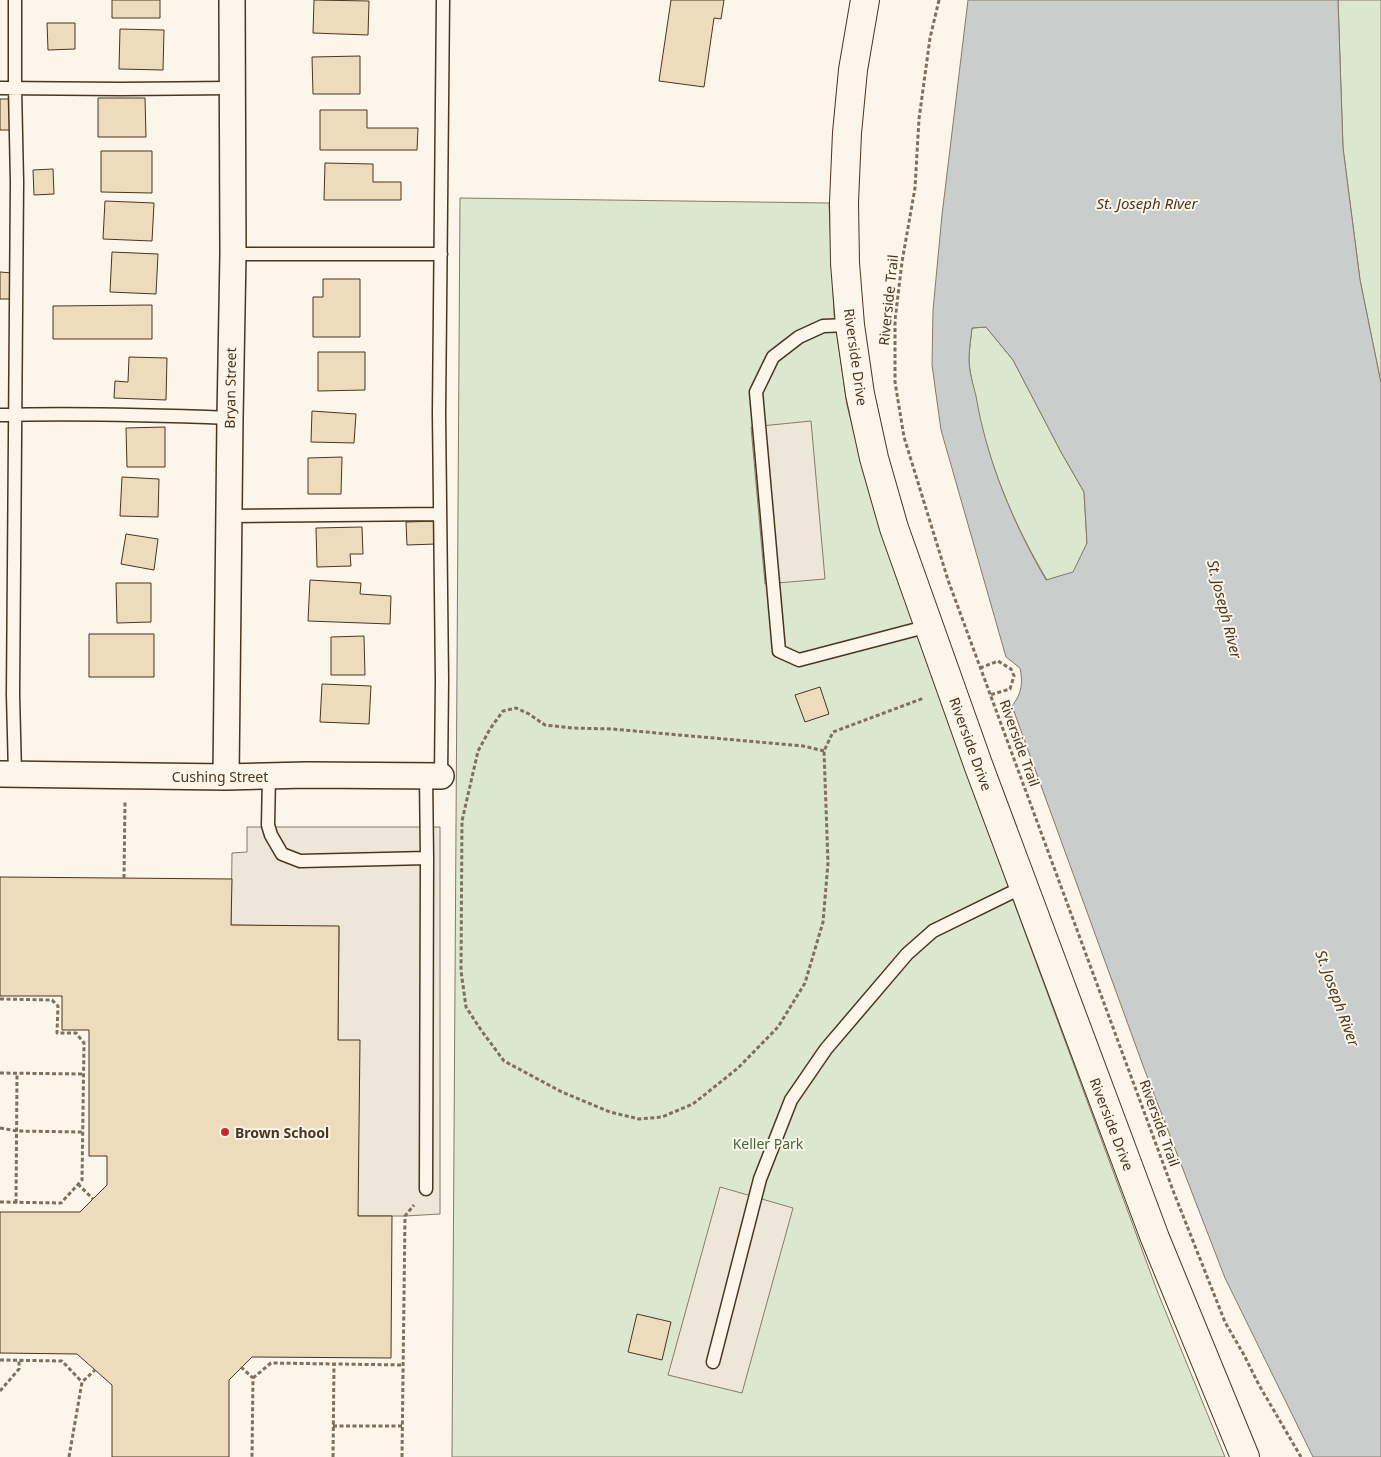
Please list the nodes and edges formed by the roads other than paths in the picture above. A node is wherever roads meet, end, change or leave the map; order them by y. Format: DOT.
graph roads {
  1 [pos="15,0"];
  2 [pos="232,0"];
  3 [pos="443,0"];
  4 [pos="865,0"];
  5 [pos="0,88"];
  6 [pos="15,88"];
  7 [pos="232,88"];
  8 [pos="233,254"];
  9 [pos="441,254"];
  10 [pos="850,325"];
  11 [pos="0,415"];
  12 [pos="16,415"];
  13 [pos="230,418"];
  14 [pos="440,514"];
  15 [pos="228,516"];
  16 [pos="929,626"];
  17 [pos="7,774"];
  18 [pos="269,776"];
  19 [pos="433,776"];
  20 [pos="226,777"];
  21 [pos="427,858"];
  22 [pos="1023,886"];
  23 [pos="426,1188"];
  24 [pos="713,1362"];
  25 [pos="1245,1457"];
  1 -- 6 [label="lane"];
  2 -- 7 [label="street, Bryan Street"];
  3 -- 9 [label="lane"];
  4 -- 10 [label="street, Riverside Drive"];
  5 -- 6 [label="lane"];
  6 -- 7 [label="lane"];
  6 -- 12 [label="lane"];
  7 -- 8 [label="street, Bryan Street"];
  8 -- 9 [label="lane"];
  8 -- 13 [label="street, Bryan Street"];
  9 -- 14 [label="lane"];
  10 -- 16 [label="street, Riverside Drive"];
  10 -- 16 [label="lane"];
  11 -- 12 [label="lane"];
  12 -- 13 [label="lane"];
  12 -- 17 [label="lane"];
  13 -- 15 [label="street, Bryan Street"];
  14 -- 15 [label="lane"];
  14 -- 19 [label="lane"];
  15 -- 20 [label="street, Bryan Street"];
  16 -- 22 [label="street, Riverside Drive"];
  17 -- 20 [label="street, Cushing Street"];
  18 -- 19 [label="street, Cushing Street"];
  18 -- 20 [label="street, Cushing Street"];
  18 -- 21 [label="lane"];
  19 -- 21 [label="lane"];
  21 -- 23 [label="lane"];
  22 -- 24 [label="lane"];
  22 -- 25 [label="street, Riverside Drive"];
}
